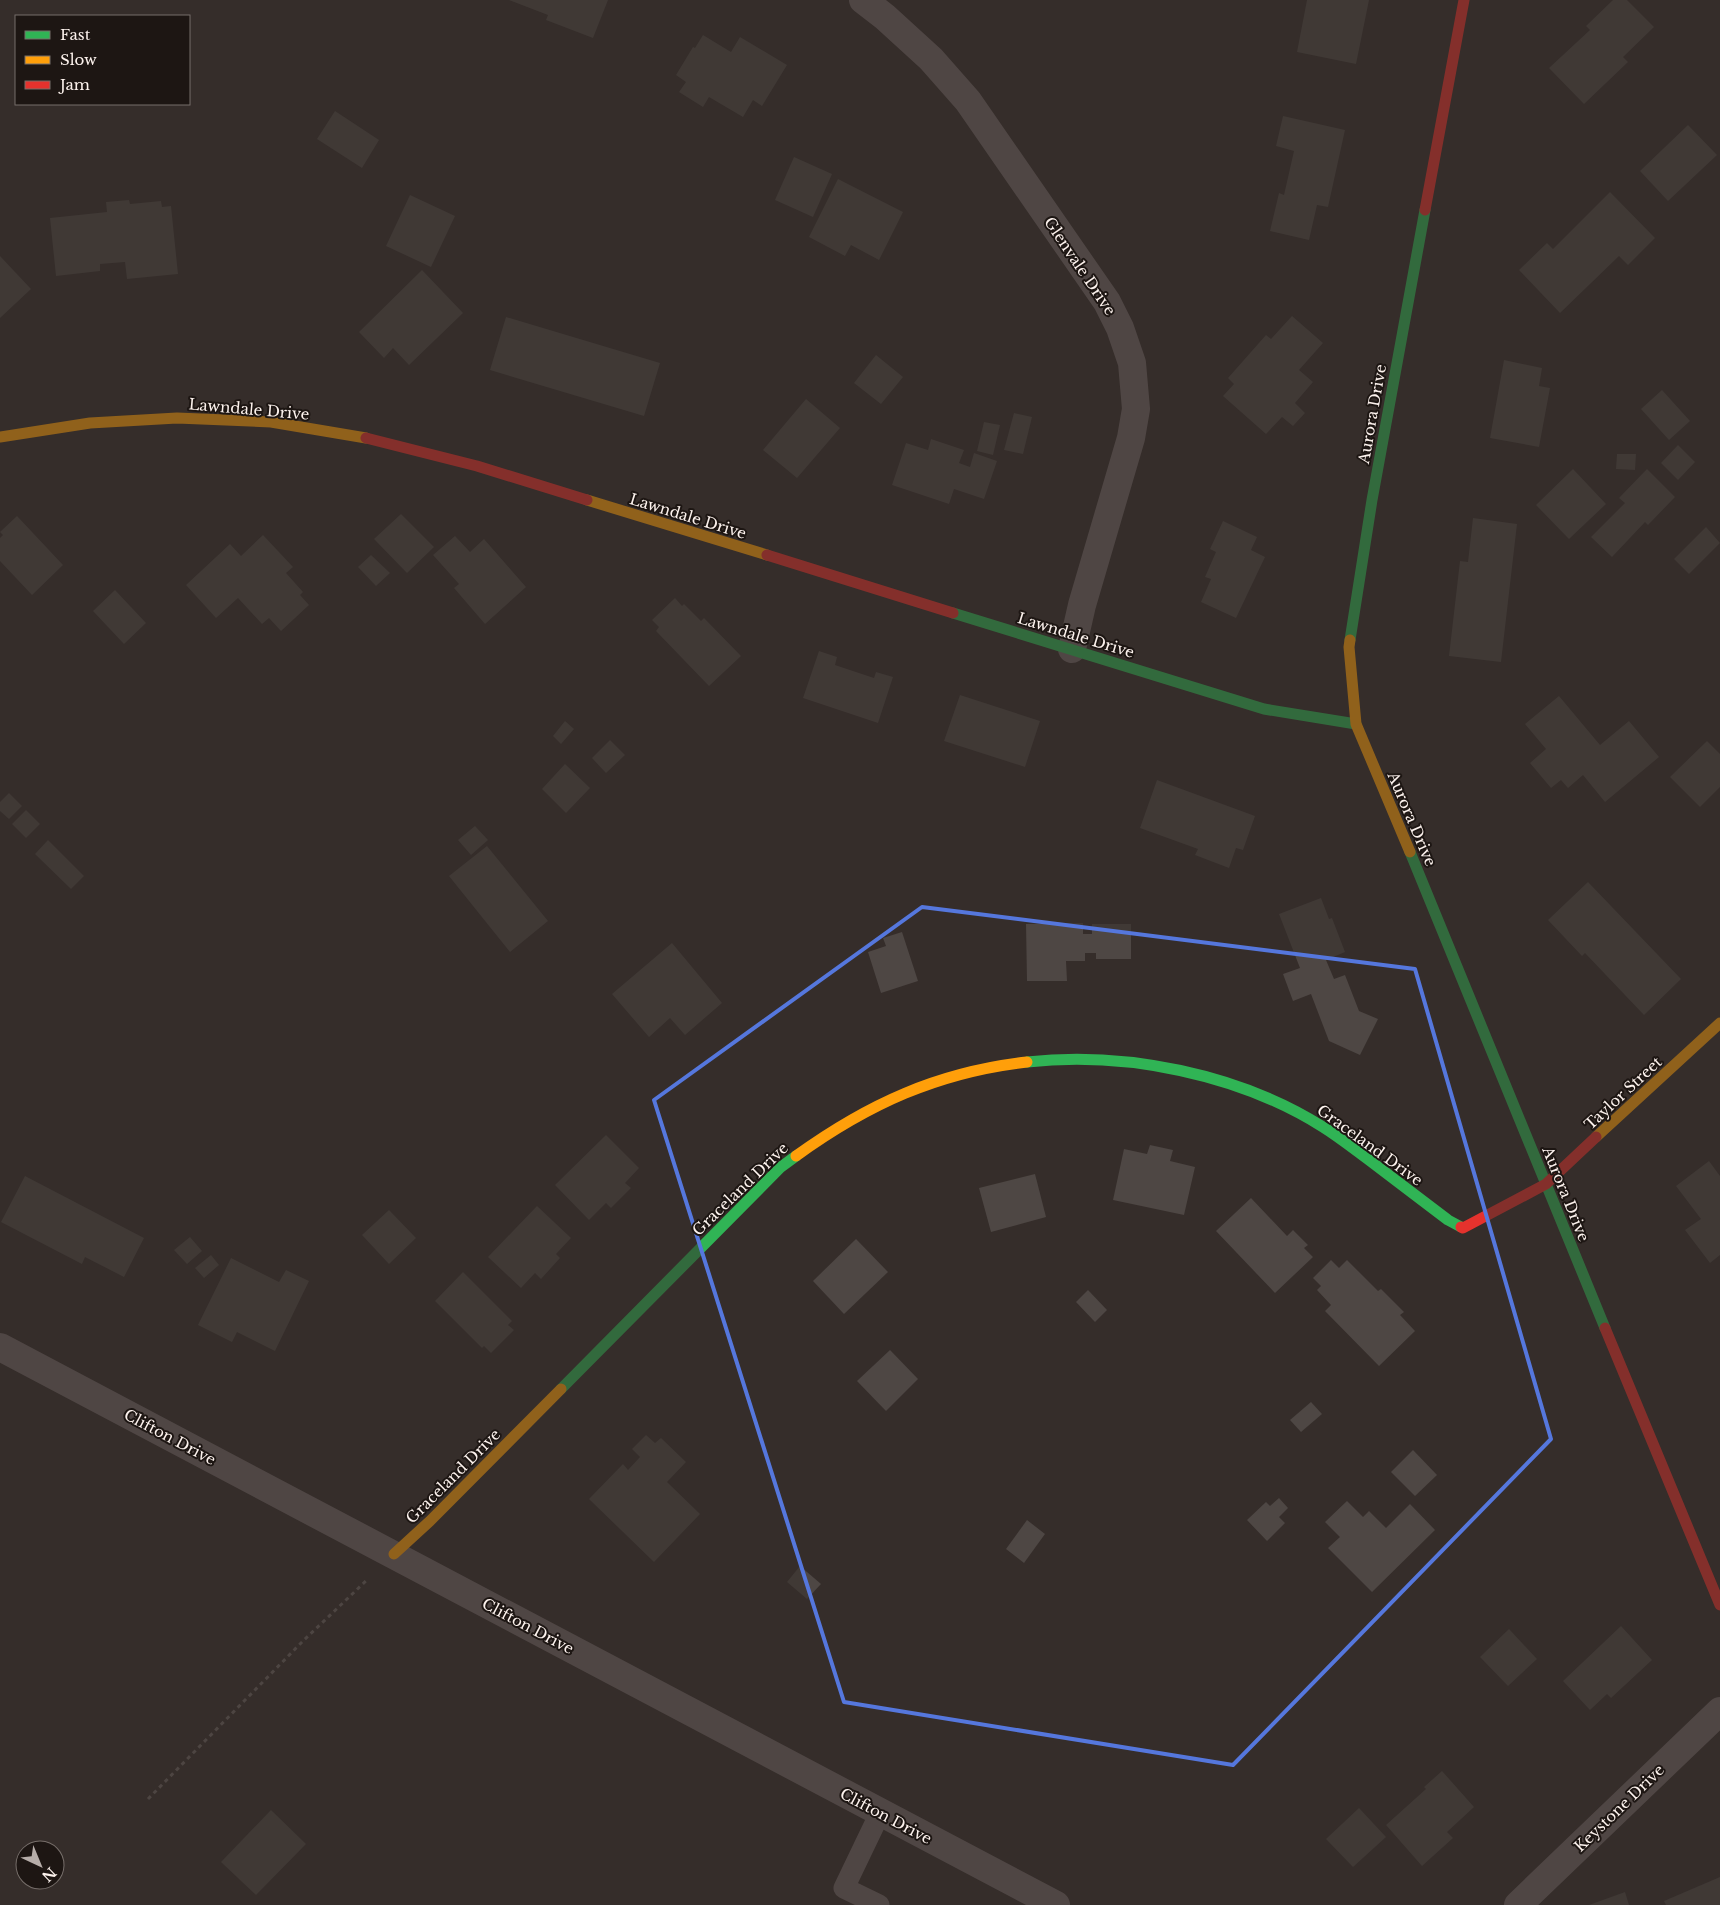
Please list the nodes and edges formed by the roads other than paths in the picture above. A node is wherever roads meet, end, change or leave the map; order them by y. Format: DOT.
graph roads {
  1 [pos="863,0"];
  2 [pos="1464,0"];
  3 [pos="0,437"];
  4 [pos="1072,649"];
  5 [pos="1356,724"];
  6 [pos="1720,1023"];
  7 [pos="1546,1184"];
  8 [pos="0,1347"];
  9 [pos="394,1554"];
  10 [pos="1720,1605"];
  11 [pos="1720,1711"];
  12 [pos="880,1813"];
  13 [pos="879,1905"];
  14 [pos="1056,1905"];
  15 [pos="1518,1905"];
  1 -- 4 [label="street, Glenvale Drive"];
  2 -- 5 [label="street, Aurora Drive"];
  3 -- 4 [label="street, Lawndale Drive"];
  4 -- 5 [label="street, Lawndale Drive"];
  5 -- 7 [label="street, Aurora Drive"];
  6 -- 7 [label="street, Taylor Street"];
  7 -- 9 [label="street, Graceland Drive"];
  7 -- 10 [label="street, Aurora Drive"];
  8 -- 9 [label="street, Clifton Drive"];
  9 -- 12 [label="street, Clifton Drive"];
  11 -- 15 [label="street, Keystone Drive"];
  12 -- 13 [label="lane"];
  12 -- 14 [label="street, Clifton Drive"];
}
